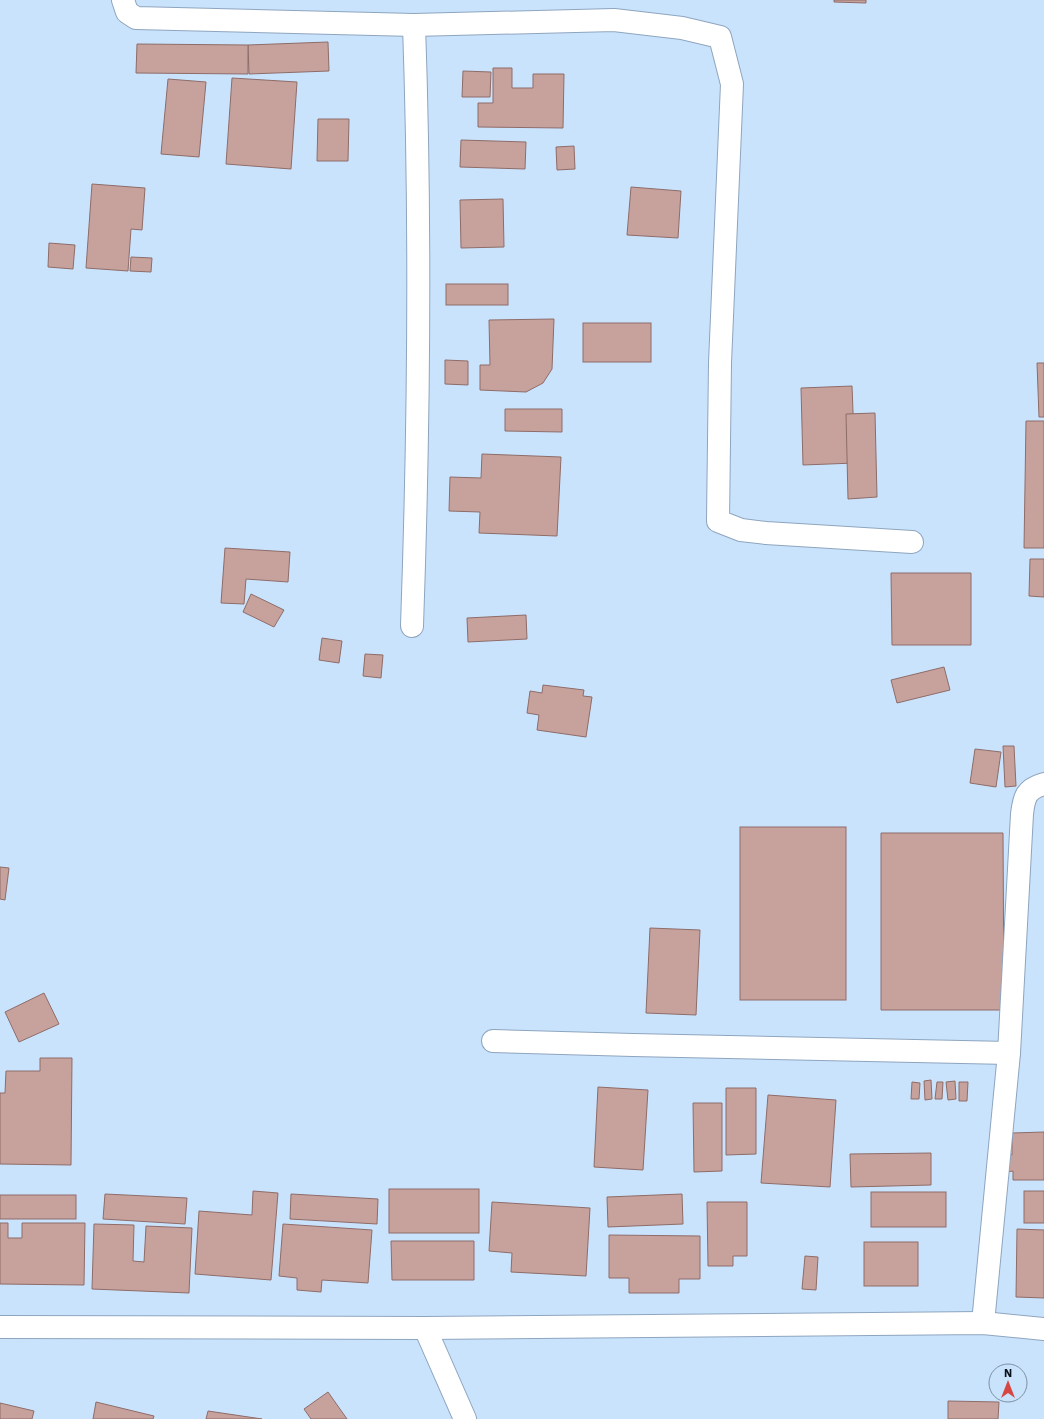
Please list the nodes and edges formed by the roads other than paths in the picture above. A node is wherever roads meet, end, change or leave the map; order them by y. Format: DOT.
graph roads {
  1 [pos="122,0"];
  2 [pos="414,25"];
  3 [pos="912,542"];
  4 [pos="412,626"];
  5 [pos="1044,784"];
  6 [pos="493,1041"];
  7 [pos="1009,1052"];
  8 [pos="983,1323"];
  9 [pos="0,1326"];
  10 [pos="425,1328"];
  11 [pos="1044,1329"];
  12 [pos="465,1419"];
  1 -- 2 [label="street"];
  2 -- 3 [label="street"];
  2 -- 4 [label="street"];
  5 -- 7 [label="street"];
  6 -- 7 [label="street"];
  7 -- 8 [label="street"];
  8 -- 10 [label="street"];
  8 -- 11 [label="street"];
  9 -- 10 [label="street"];
  10 -- 12 [label="street"];
}
